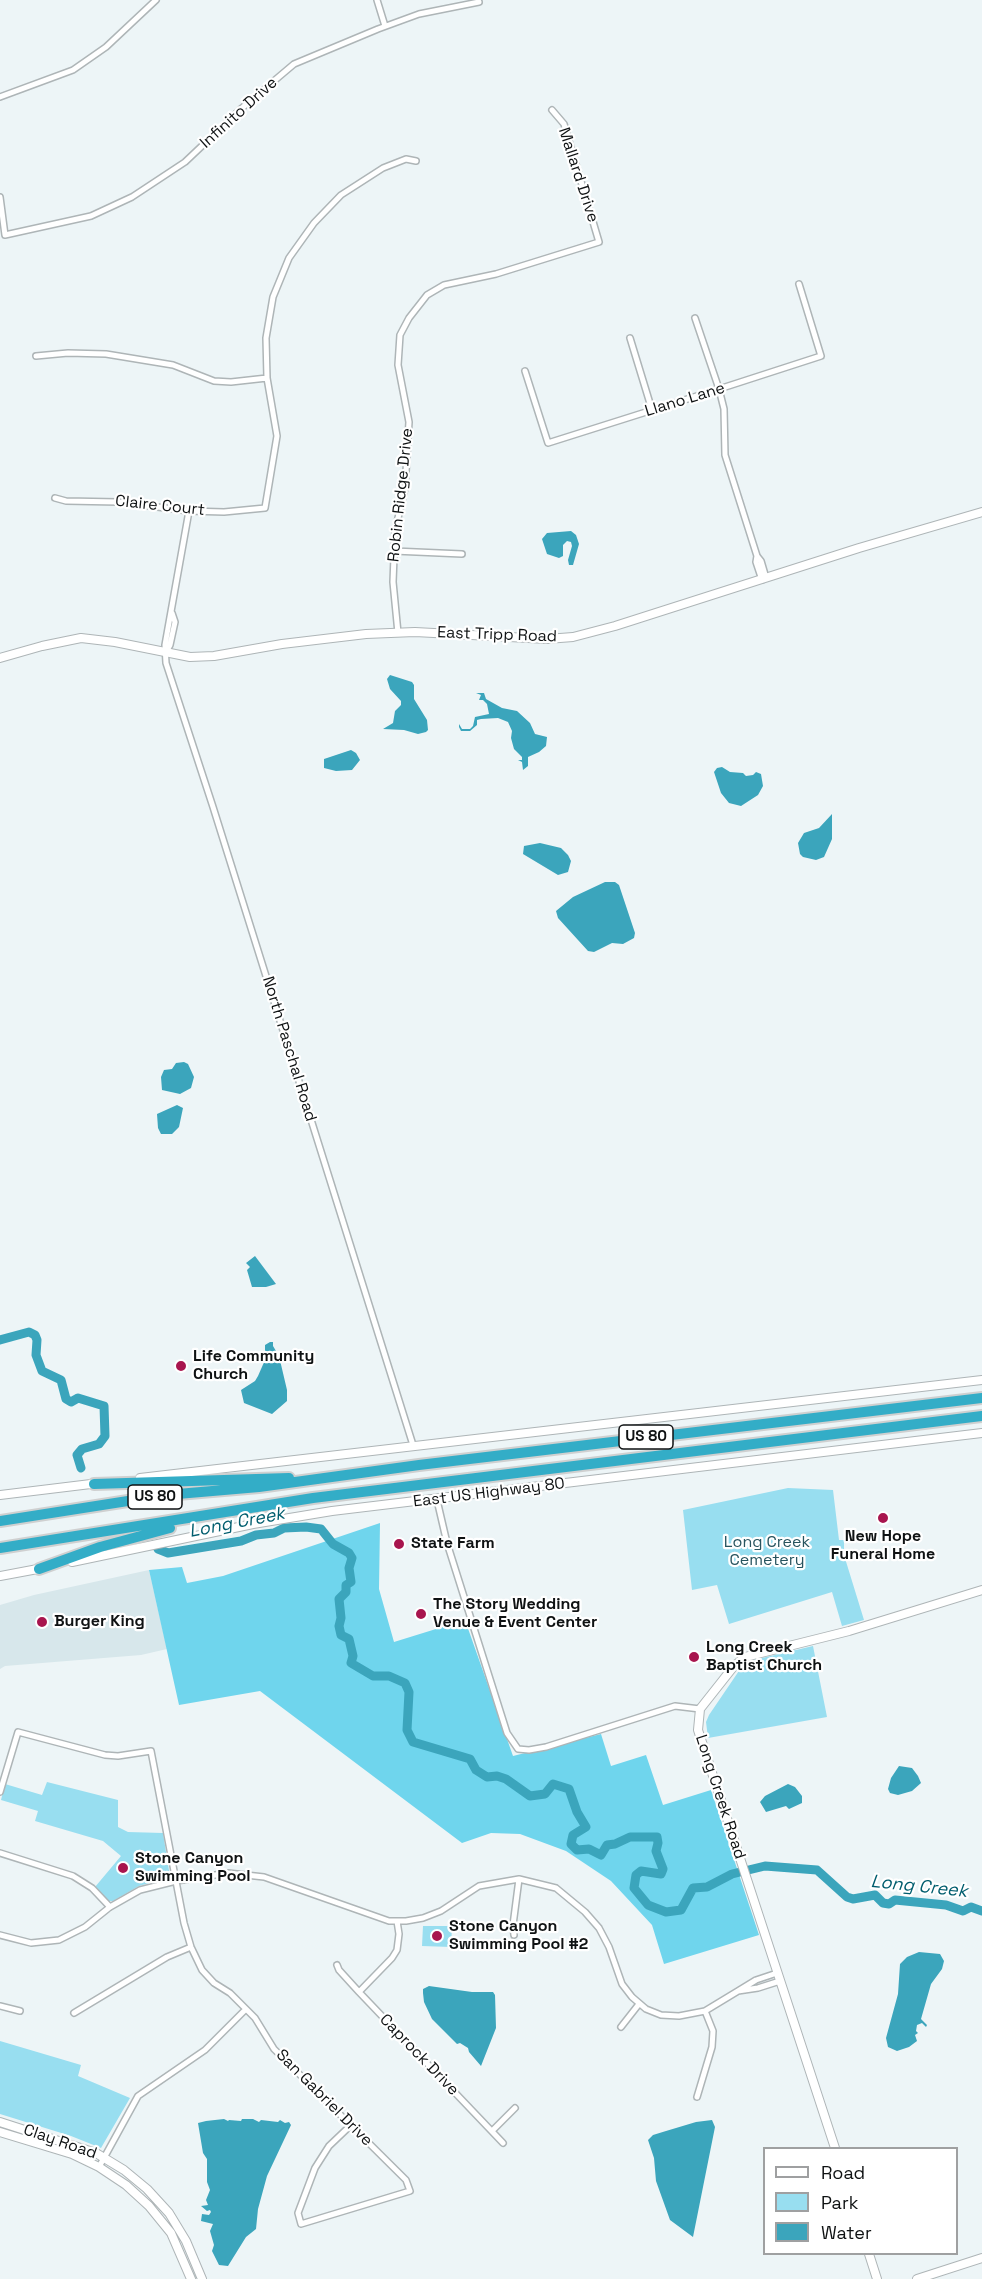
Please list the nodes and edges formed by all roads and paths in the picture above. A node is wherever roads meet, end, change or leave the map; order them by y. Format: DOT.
graph roads {
  1 [pos="156,0"];
  2 [pos="377,0"];
  3 [pos="479,2"];
  4 [pos="385,26"];
  5 [pos="0,97"];
  6 [pos="552,110"];
  7 [pos="416,161"];
  8 [pos="0,198"];
  9 [pos="599,242"];
  10 [pos="799,284"];
  11 [pos="696,318"];
  12 [pos="630,338"];
  13 [pos="36,356"];
  14 [pos="525,370"];
  15 [pos="267,378"];
  16 [pos="719,389"];
  17 [pos="652,410"];
  18 [pos="55,498"];
  19 [pos="189,511"];
  20 [pos="982,512"];
  21 [pos="394,551"];
  22 [pos="462,554"];
  23 [pos="764,579"];
  24 [pos="398,633"];
  25 [pos="165,654"];
  26 [pos="0,658"];
  27 [pos="982,1380"];
  28 [pos="982,1398"];
  29 [pos="982,1416"];
  30 [pos="982,1432"];
  31 [pos="413,1445"];
  32 [pos="310,1479"];
  33 [pos="94,1484"];
  34 [pos="0,1495"];
  35 [pos="313,1498"];
  36 [pos="437,1500"];
  37 [pos="0,1521"];
  38 [pos="0,1548"];
  39 [pos="39,1569"];
  40 [pos="0,1576"];
  41 [pos="982,1590"];
  42 [pos="700,1709"];
  43 [pos="0,1792"];
  44 [pos="0,1853"];
  45 [pos="519,1879"];
  46 [pos="176,1881"];
  47 [pos="110,1907"];
  48 [pos="397,1921"];
  49 [pos="0,1935"];
  50 [pos="514,1935"];
  51 [pos="191,1947"];
  52 [pos="337,1965"];
  53 [pos="778,1977"];
  54 [pos="359,1992"];
  55 [pos="639,2004"];
  56 [pos="0,2006"];
  57 [pos="246,2009"];
  58 [pos="21,2011"];
  59 [pos="705,2011"];
  60 [pos="74,2013"];
  61 [pos="621,2027"];
  62 [pos="697,2097"];
  63 [pos="516,2108"];
  64 [pos="0,2122"];
  65 [pos="350,2126"];
  66 [pos="492,2131"];
  67 [pos="0,2132"];
  68 [pos="503,2143"];
  69 [pos="835,2147"];
  70 [pos="104,2158"];
  71 [pos="99,2167"];
  72 [pos="870,2255"];
  73 [pos="982,2258"];
  74 [pos="191,2279"];
  75 [pos="202,2279"];
  76 [pos="877,2279"];
  77 [pos="917,2279"];
  1 -- 5 [label="street"];
  2 -- 4 [label="street"];
  3 -- 4 [label="street, Infinito Drive"];
  4 -- 8 [label="street, Infinito Drive"];
  6 -- 9 [label="street, Mallard Drive"];
  7 -- 15 [label="street"];
  9 -- 21 [label="street, Robin Ridge Drive"];
  10 -- 16 [label="street, Llano Lane"];
  11 -- 16 [label="street"];
  12 -- 17 [label="street"];
  13 -- 15 [label="street"];
  14 -- 17 [label="street, Llano Lane"];
  15 -- 19 [label="street, Claire Court"];
  16 -- 17 [label="street, Llano Lane"];
  16 -- 23 [label="street"];
  18 -- 19 [label="street, Claire Court"];
  19 -- 25 [label="street"];
  20 -- 23 [label="main road, East Tripp Road"];
  21 -- 22 [label="street"];
  21 -- 24 [label="street, Robin Ridge Drive"];
  23 -- 24 [label="main road, East Tripp Road"];
  24 -- 25 [label="main road, East Tripp Road"];
  25 -- 26 [label="main road, East Tripp Road"];
  25 -- 31 [label="street, North Paschal Road"];
  27 -- 31 [label="main road"];
  28 -- 32 [label="highway, US 80"];
  29 -- 35 [label="highway, US 80"];
  30 -- 36 [label="main road, East US Highway 80"];
  31 -- 33 [label="main road"];
  32 -- 33 [label="highway"];
  32 -- 37 [label="highway, US 80"];
  33 -- 34 [label="main road"];
  35 -- 38 [label="highway, US 80"];
  35 -- 39 [label="highway"];
  36 -- 39 [label="main road, East US Highway 80"];
  36 -- 42 [label="street"];
  39 -- 40 [label="main road, East US Highway 80"];
  41 -- 42 [label="main road"];
  42 -- 53 [label="main road, Long Creek Road"];
  43 -- 46 [label="street, San Gabriel Drive"];
  44 -- 47 [label="street"];
  45 -- 48 [label="street"];
  45 -- 50 [label="street"];
  45 -- 55 [label="street"];
  46 -- 47 [label="street"];
  46 -- 48 [label="street"];
  46 -- 51 [label="street, San Gabriel Drive"];
  47 -- 49 [label="street"];
  48 -- 54 [label="street"];
  51 -- 57 [label="street, San Gabriel Drive"];
  51 -- 60 [label="street"];
  52 -- 54 [label="street, Caprock Drive"];
  53 -- 59 [label="street"];
  53 -- 69 [label="main road, Long Creek Road"];
  54 -- 66 [label="street, Caprock Drive"];
  55 -- 59 [label="street"];
  55 -- 61 [label="street"];
  56 -- 58 [label="street"];
  57 -- 65 [label="street, San Gabriel Drive"];
  57 -- 70 [label="street"];
  59 -- 62 [label="street"];
  63 -- 66 [label="street"];
  64 -- 70 [label="main road, Clay Road"];
  65 -- 65 [label="street, San Gabriel Drive"];
  66 -- 68 [label="street, Caprock Drive"];
  67 -- 71 [label="main road, Clay Road"];
  70 -- 71 [label="street"];
  70 -- 75 [label="main road, Clay Road"];
  71 -- 74 [label="main road, Clay Road"];
  72 -- 76 [label="main road"];
  73 -- 77 [label="main road"];
}
